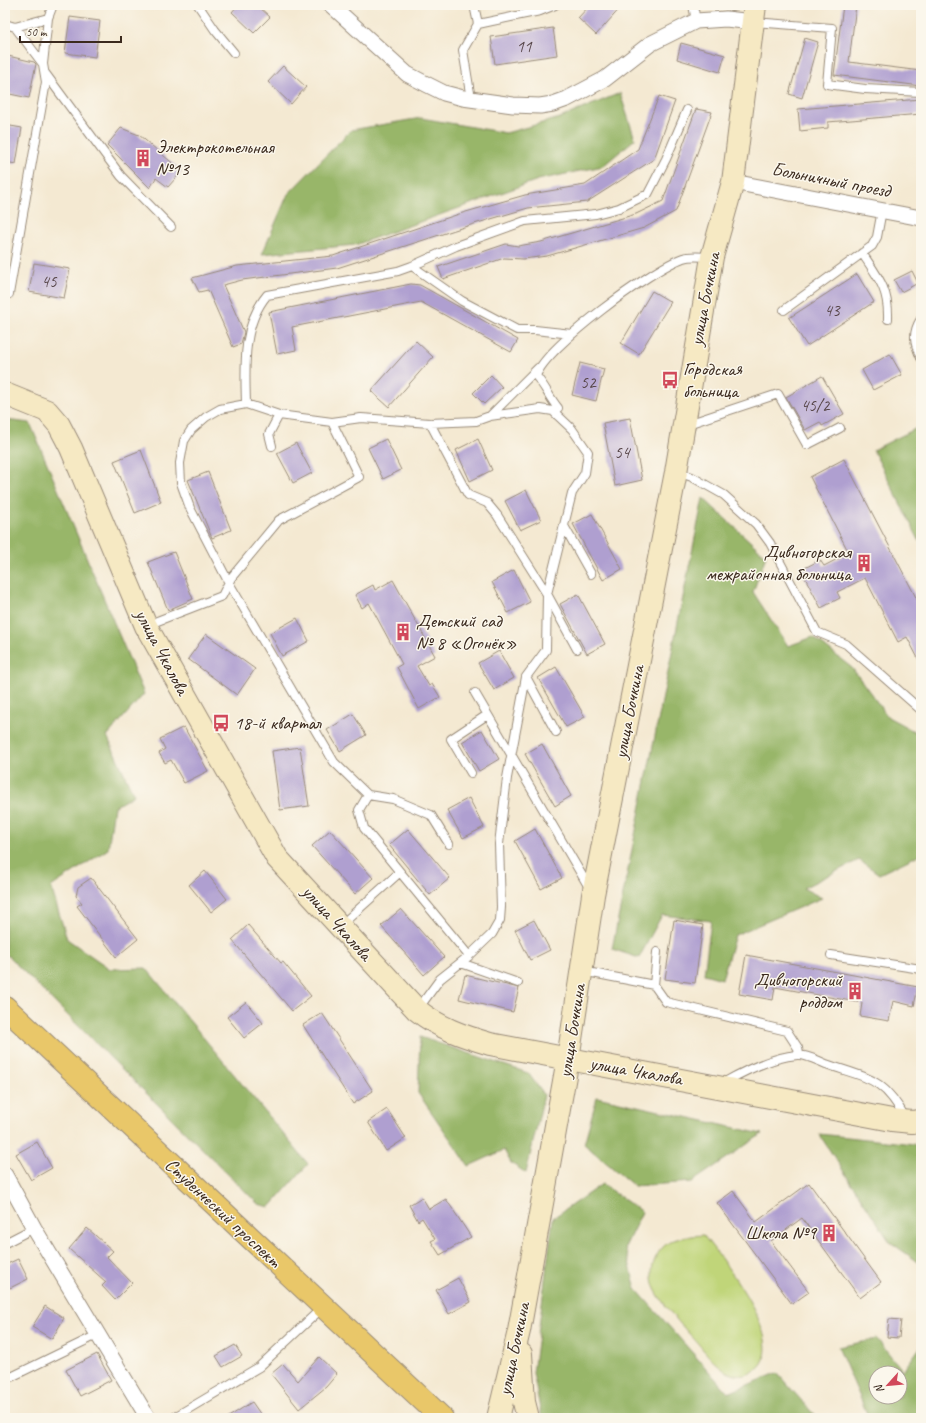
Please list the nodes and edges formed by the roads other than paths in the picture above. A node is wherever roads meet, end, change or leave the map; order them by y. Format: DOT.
graph roads {
  1 [pos="53,5"];
  2 [pos="198,5"];
  3 [pos="331,5"];
  4 [pos="474,5"];
  5 [pos="555,5"];
  6 [pos="693,5"];
  7 [pos="754,14"];
  8 [pos="48,18"];
  9 [pos="696,21"];
  10 [pos="5,24"];
  11 [pos="478,24"];
  12 [pos="15,27"];
  13 [pos="234,53"];
  14 [pos="44,68"];
  15 [pos="921,92"];
  16 [pos="471,99"];
  17 [pos="687,110"];
  18 [pos="733,182"];
  19 [pos="882,210"];
  20 [pos="921,218"];
  21 [pos="171,227"];
  22 [pos="862,253"];
  23 [pos="712,258"];
  24 [pos="412,266"];
  25 [pos="9,294"];
  26 [pos="784,310"];
  27 [pos="888,318"];
  28 [pos="921,319"];
  29 [pos="572,334"];
  30 [pos="921,358"];
  31 [pos="539,368"];
  32 [pos="5,394"];
  33 [pos="246,404"];
  34 [pos="553,411"];
  35 [pos="279,415"];
  36 [pos="490,416"];
  37 [pos="332,422"];
  38 [pos="430,423"];
  39 [pos="683,425"];
  40 [pos="840,428"];
  41 [pos="272,446"];
  42 [pos="676,472"];
  43 [pos="564,526"];
  44 [pos="591,574"];
  45 [pos="229,583"];
  46 [pos="547,594"];
  47 [pos="146,626"];
  48 [pos="577,649"];
  49 [pos="526,677"];
  50 [pos="474,693"];
  51 [pos="921,710"];
  52 [pos="487,715"];
  53 [pos="556,732"];
  54 [pos="512,754"];
  55 [pos="471,773"];
  56 [pos="368,795"];
  57 [pos="449,844"];
  58 [pos="400,872"];
  59 [pos="593,895"];
  60 [pos="340,926"];
  61 [pos="658,952"];
  62 [pos="469,956"];
  63 [pos="831,956"];
  64 [pos="461,963"];
  65 [pos="921,969"];
  66 [pos="582,971"];
  67 [pos="518,983"];
  68 [pos="654,985"];
  69 [pos="5,1007"];
  70 [pos="417,1010"];
  71 [pos="798,1054"];
  72 [pos="568,1059"];
  73 [pos="716,1086"];
  74 [pos="914,1121"];
  75 [pos="5,1175"];
  76 [pos="34,1228"];
  77 [pos="5,1243"];
  78 [pos="322,1307"];
  79 [pos="519,1331"];
  80 [pos="97,1335"];
  81 [pos="5,1380"];
  82 [pos="148,1418"];
  83 [pos="174,1418"];
  84 [pos="442,1418"];
  85 [pos="498,1418"];
  86 [pos="528,1418"];
  1 -- 8 [label="lane"];
  2 -- 13 [label="lane"];
  3 -- 16 [label="street"];
  4 -- 11 [label="lane"];
  5 -- 11 [label="lane"];
  6 -- 9 [label="lane"];
  7 -- 9 [label="street"];
  7 -- 15 [label="lane"];
  7 -- 18 [label="main road, улица Бочкина"];
  8 -- 12 [label="lane"];
  8 -- 14 [label="lane"];
  9 -- 16 [label="street"];
  10 -- 12 [label="lane"];
  11 -- 16 [label="lane"];
  12 -- 14 [label="lane"];
  14 -- 21 [label="lane"];
  14 -- 25 [label="lane"];
  17 -- 24 [label="lane"];
  18 -- 19 [label="street, Больничный проезд"];
  18 -- 23 [label="main road, улица Бочкина"];
  19 -- 20 [label="street, Больничный проезд"];
  19 -- 22 [label="lane"];
  22 -- 26 [label="lane"];
  22 -- 27 [label="lane"];
  23 -- 29 [label="lane"];
  23 -- 39 [label="main road, улица Бочкина"];
  24 -- 29 [label="lane"];
  24 -- 33 [label="lane"];
  28 -- 30 [label="lane"];
  29 -- 31 [label="lane"];
  31 -- 34 [label="lane"];
  31 -- 36 [label="lane"];
  32 -- 47 [label="main road, улица Чкалова"];
  33 -- 35 [label="lane"];
  33 -- 45 [label="lane"];
  34 -- 36 [label="lane"];
  34 -- 43 [label="lane"];
  35 -- 37 [label="lane"];
  35 -- 41 [label="lane"];
  36 -- 38 [label="lane"];
  37 -- 38 [label="lane"];
  37 -- 45 [label="lane"];
  38 -- 46 [label="lane"];
  39 -- 40 [label="lane"];
  39 -- 42 [label="main road, улица Бочкина"];
  42 -- 51 [label="lane"];
  42 -- 59 [label="main road, улица Бочкина"];
  43 -- 44 [label="lane"];
  43 -- 46 [label="lane"];
  45 -- 47 [label="lane"];
  45 -- 56 [label="lane"];
  46 -- 48 [label="lane"];
  46 -- 49 [label="lane"];
  47 -- 60 [label="main road, улица Чкалова"];
  49 -- 53 [label="lane"];
  49 -- 54 [label="lane"];
  50 -- 52 [label="lane"];
  52 -- 54 [label="lane"];
  52 -- 55 [label="lane"];
  54 -- 59 [label="lane"];
  54 -- 62 [label="lane"];
  56 -- 57 [label="lane"];
  56 -- 58 [label="lane"];
  58 -- 60 [label="lane"];
  58 -- 62 [label="lane"];
  59 -- 66 [label="main road, улица Бочкина"];
  60 -- 70 [label="main road, улица Чкалова"];
  61 -- 68 [label="lane"];
  62 -- 64 [label="lane"];
  63 -- 65 [label="lane"];
  64 -- 67 [label="lane"];
  64 -- 70 [label="lane"];
  66 -- 68 [label="lane"];
  66 -- 72 [label="main road, улица Бочкина"];
  68 -- 71 [label="lane"];
  69 -- 78 [label="highway, Студенческий проспект"];
  70 -- 72 [label="main road, улица Чкалова"];
  71 -- 73 [label="lane"];
  71 -- 74 [label="lane"];
  72 -- 73 [label="main road, улица Чкалова"];
  72 -- 79 [label="main road, улица Бочкина"];
  73 -- 74 [label="main road, улица Чкалова"];
  75 -- 76 [label="street"];
  76 -- 77 [label="lane"];
  76 -- 80 [label="street"];
  78 -- 83 [label="lane"];
  78 -- 84 [label="highway, Студенческий проспект"];
  79 -- 85 [label="main road, улица Бочкина"];
  79 -- 86 [label="main road"];
  80 -- 81 [label="lane"];
  80 -- 82 [label="street"];
}
